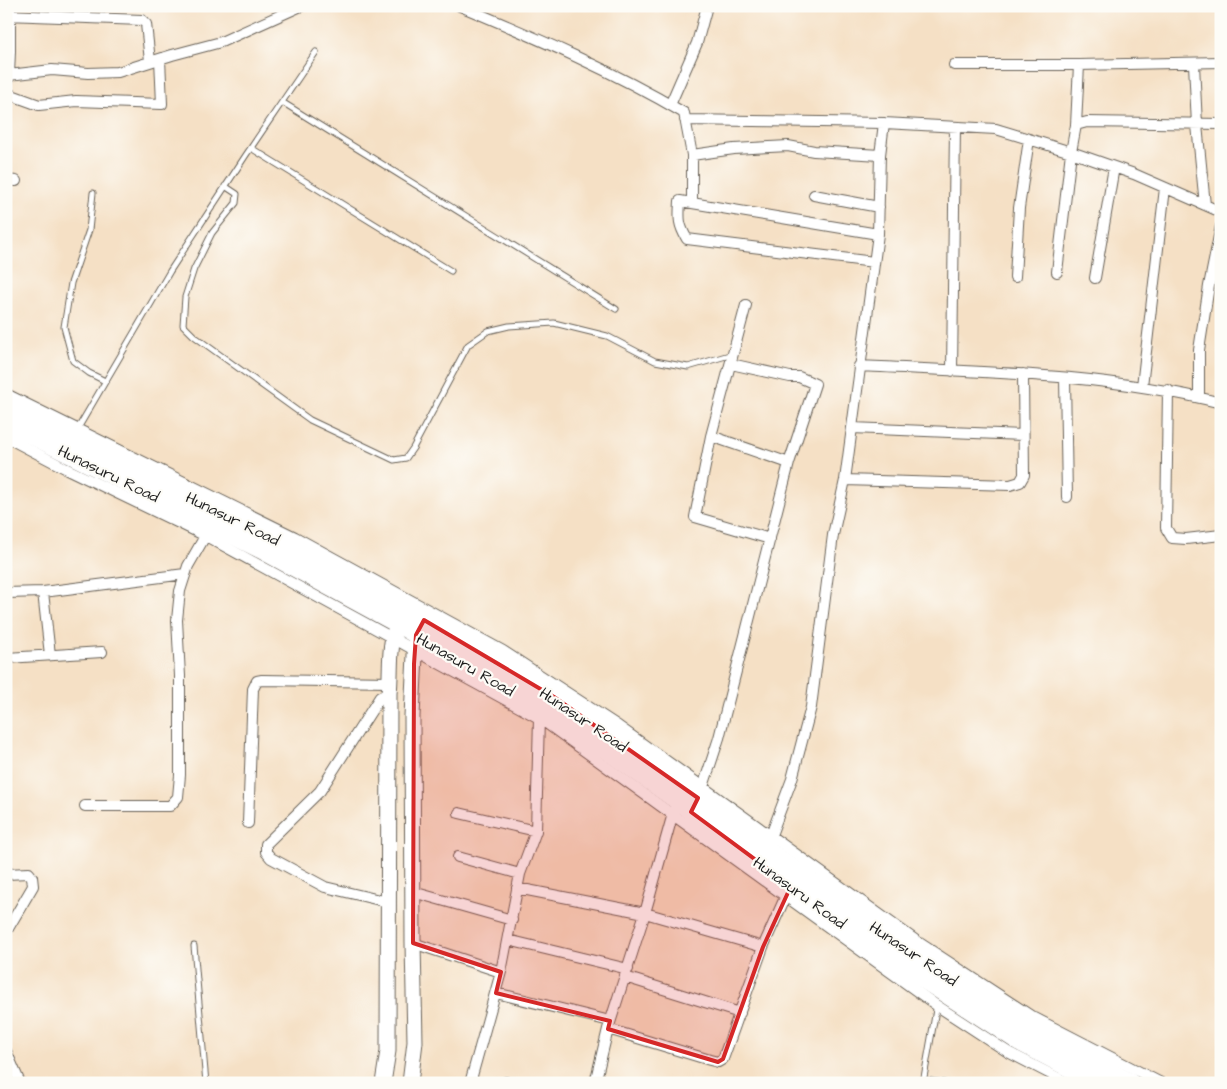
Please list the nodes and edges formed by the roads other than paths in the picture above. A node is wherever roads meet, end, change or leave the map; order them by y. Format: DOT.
graph roads {
  1 [pos="301,6"];
  2 [pos="460,6"];
  3 [pos="708,6"];
  4 [pos="284,10"];
  5 [pos="9,12"];
  6 [pos="316,52"];
  7 [pos="155,60"];
  8 [pos="1221,62"];
  9 [pos="1194,64"];
  10 [pos="954,65"];
  11 [pos="1079,65"];
  12 [pos="8,76"];
  13 [pos="6,88"];
  14 [pos="6,93"];
  15 [pos="282,102"];
  16 [pos="670,105"];
  17 [pos="685,120"];
  18 [pos="884,123"];
  19 [pos="1221,124"];
  20 [pos="1076,125"];
  21 [pos="1197,125"];
  22 [pos="955,126"];
  23 [pos="1029,140"];
  24 [pos="251,148"];
  25 [pos="1071,152"];
  26 [pos="692,155"];
  27 [pos="880,155"];
  28 [pos="1114,167"];
  29 [pos="225,186"];
  30 [pos="1165,188"];
  31 [pos="93,193"];
  32 [pos="814,196"];
  33 [pos="692,202"];
  34 [pos="1205,205"];
  35 [pos="879,207"];
  36 [pos="1221,212"];
  37 [pos="1221,226"];
  38 [pos="878,234"];
  39 [pos="874,262"];
  40 [pos="451,271"];
  41 [pos="1057,272"];
  42 [pos="1015,276"];
  43 [pos="1095,278"];
  44 [pos="746,306"];
  45 [pos="616,309"];
  46 [pos="732,359"];
  47 [pos="859,366"];
  48 [pos="952,371"];
  49 [pos="1023,374"];
  50 [pos="1065,378"];
  51 [pos="105,381"];
  52 [pos="1142,386"];
  53 [pos="1168,390"];
  54 [pos="6,394"];
  55 [pos="1199,397"];
  56 [pos="1221,403"];
  57 [pos="6,406"];
  58 [pos="6,422"];
  59 [pos="852,428"];
  60 [pos="74,434"];
  61 [pos="711,436"];
  62 [pos="1023,436"];
  63 [pos="6,437"];
  64 [pos="789,463"];
  65 [pos="845,480"];
  66 [pos="1067,498"];
  67 [pos="209,530"];
  68 [pos="1221,536"];
  69 [pos="770,539"];
  70 [pos="185,574"];
  71 [pos="43,592"];
  72 [pos="6,593"];
  73 [pos="399,624"];
  74 [pos="418,635"];
  75 [pos="102,652"];
  76 [pos="50,655"];
  77 [pos="7,658"];
  78 [pos="390,687"];
  79 [pos="542,714"];
  80 [pos="688,802"];
  81 [pos="86,806"];
  82 [pos="459,813"];
  83 [pos="248,823"];
  84 [pos="536,831"];
  85 [pos="768,843"];
  86 [pos="458,858"];
  87 [pos="6,874"];
  88 [pos="520,874"];
  89 [pos="517,888"];
  90 [pos="788,891"];
  91 [pos="413,892"];
  92 [pos="388,902"];
  93 [pos="645,913"];
  94 [pos="512,920"];
  95 [pos="6,932"];
  96 [pos="508,940"];
  97 [pos="412,943"];
  98 [pos="194,946"];
  99 [pos="763,947"];
  100 [pos="501,972"];
  101 [pos="626,973"];
  102 [pos="496,993"];
  103 [pos="940,999"];
  104 [pos="740,1013"];
  105 [pos="609,1025"];
  106 [pos="6,1052"];
  107 [pos="923,1081"];
  108 [pos="20,1083"];
  109 [pos="206,1083"];
  110 [pos="383,1083"];
  111 [pos="410,1083"];
  112 [pos="470,1083"];
  113 [pos="595,1083"];
  114 [pos="944,1083"];
  115 [pos="1068,1083"];
  116 [pos="1099,1083"];
  117 [pos="1130,1083"];
  118 [pos="1161,1083"];
  1 -- 4 [label="street"];
  2 -- 16 [label="street"];
  3 -- 16 [label="street"];
  4 -- 7 [label="street"];
  5 -- 7 [label="street"];
  5 -- 12 [label="street"];
  6 -- 15 [label="lane"];
  7 -- 12 [label="street"];
  7 -- 14 [label="street"];
  8 -- 9 [label="street"];
  9 -- 11 [label="street"];
  9 -- 21 [label="street"];
  10 -- 11 [label="street"];
  11 -- 20 [label="street"];
  12 -- 13 [label="street"];
  15 -- 24 [label="lane"];
  15 -- 45 [label="lane"];
  16 -- 17 [label="street"];
  17 -- 18 [label="street"];
  17 -- 26 [label="street"];
  18 -- 22 [label="street"];
  18 -- 27 [label="street"];
  19 -- 21 [label="street"];
  20 -- 21 [label="street"];
  20 -- 25 [label="street"];
  21 -- 34 [label="street"];
  22 -- 23 [label="street"];
  22 -- 48 [label="street"];
  23 -- 25 [label="street"];
  23 -- 42 [label="street"];
  24 -- 29 [label="lane"];
  24 -- 40 [label="lane"];
  25 -- 28 [label="street"];
  25 -- 41 [label="street"];
  26 -- 27 [label="street"];
  26 -- 33 [label="street"];
  27 -- 35 [label="street"];
  28 -- 30 [label="street"];
  28 -- 43 [label="street"];
  29 -- 46 [label="lane"];
  29 -- 51 [label="lane"];
  30 -- 34 [label="street"];
  30 -- 52 [label="street"];
  31 -- 51 [label="lane"];
  32 -- 35 [label="street"];
  33 -- 38 [label="street"];
  33 -- 39 [label="street"];
  34 -- 36 [label="street"];
  35 -- 38 [label="street"];
  37 -- 55 [label="street"];
  38 -- 39 [label="street"];
  39 -- 47 [label="street"];
  44 -- 46 [label="street"];
  46 -- 61 [label="street"];
  46 -- 64 [label="street"];
  47 -- 48 [label="street"];
  47 -- 59 [label="street"];
  48 -- 49 [label="street"];
  49 -- 50 [label="street"];
  49 -- 62 [label="street"];
  50 -- 52 [label="street"];
  50 -- 66 [label="street"];
  51 -- 60 [label="lane"];
  52 -- 53 [label="street"];
  53 -- 55 [label="street"];
  53 -- 68 [label="street"];
  54 -- 60 [label="street"];
  55 -- 56 [label="street"];
  57 -- 60 [label="highway, Hunasur Road"];
  58 -- 67 [label="highway, Hunasuru Road"];
  59 -- 62 [label="street"];
  59 -- 65 [label="street"];
  60 -- 73 [label="highway, Hunasur Road"];
  60 -- 80 [label="street"];
  61 -- 64 [label="street"];
  61 -- 69 [label="street"];
  62 -- 65 [label="street"];
  63 -- 67 [label="street"];
  64 -- 69 [label="street"];
  65 -- 85 [label="street"];
  67 -- 70 [label="street"];
  67 -- 73 [label="highway, Hunasuru Road"];
  69 -- 80 [label="street"];
  70 -- 71 [label="street"];
  70 -- 81 [label="street"];
  71 -- 72 [label="street"];
  71 -- 76 [label="street"];
  73 -- 74 [label="highway, Hunasur Road"];
  73 -- 74 [label="street"];
  73 -- 78 [label="street"];
  74 -- 79 [label="highway, Hunasuru Road"];
  74 -- 80 [label="highway, Hunasur Road"];
  74 -- 91 [label="street"];
  75 -- 76 [label="street"];
  76 -- 77 [label="street"];
  78 -- 83 [label="street"];
  78 -- 92 [label="street"];
  78 -- 92 [label="street"];
  79 -- 80 [label="highway, Hunasuru Road"];
  79 -- 84 [label="street"];
  80 -- 85 [label="highway, Hunasur Road"];
  80 -- 90 [label="highway, Hunasuru Road"];
  80 -- 93 [label="street"];
  82 -- 84 [label="street"];
  84 -- 88 [label="street"];
  85 -- 117 [label="highway, Hunasur Road"];
  85 -- 118 [label="street"];
  86 -- 88 [label="street"];
  87 -- 95 [label="street"];
  88 -- 89 [label="street"];
  89 -- 93 [label="street"];
  89 -- 94 [label="street"];
  90 -- 99 [label="street"];
  90 -- 103 [label="highway, Hunasuru Road"];
  91 -- 94 [label="street"];
  91 -- 97 [label="street"];
  92 -- 110 [label="street"];
  93 -- 99 [label="street"];
  93 -- 101 [label="street"];
  94 -- 96 [label="street"];
  96 -- 100 [label="street"];
  96 -- 101 [label="street"];
  97 -- 100 [label="street"];
  97 -- 111 [label="street"];
  98 -- 109 [label="lane"];
  99 -- 104 [label="street"];
  100 -- 102 [label="street"];
  101 -- 104 [label="street"];
  101 -- 105 [label="street"];
  102 -- 105 [label="street"];
  102 -- 112 [label="street"];
  103 -- 107 [label="lane"];
  103 -- 115 [label="street"];
  103 -- 116 [label="highway, Hunasuru Road"];
  104 -- 105 [label="street"];
  105 -- 113 [label="street"];
  106 -- 108 [label="street"];
  107 -- 114 [label="lane"];
}
